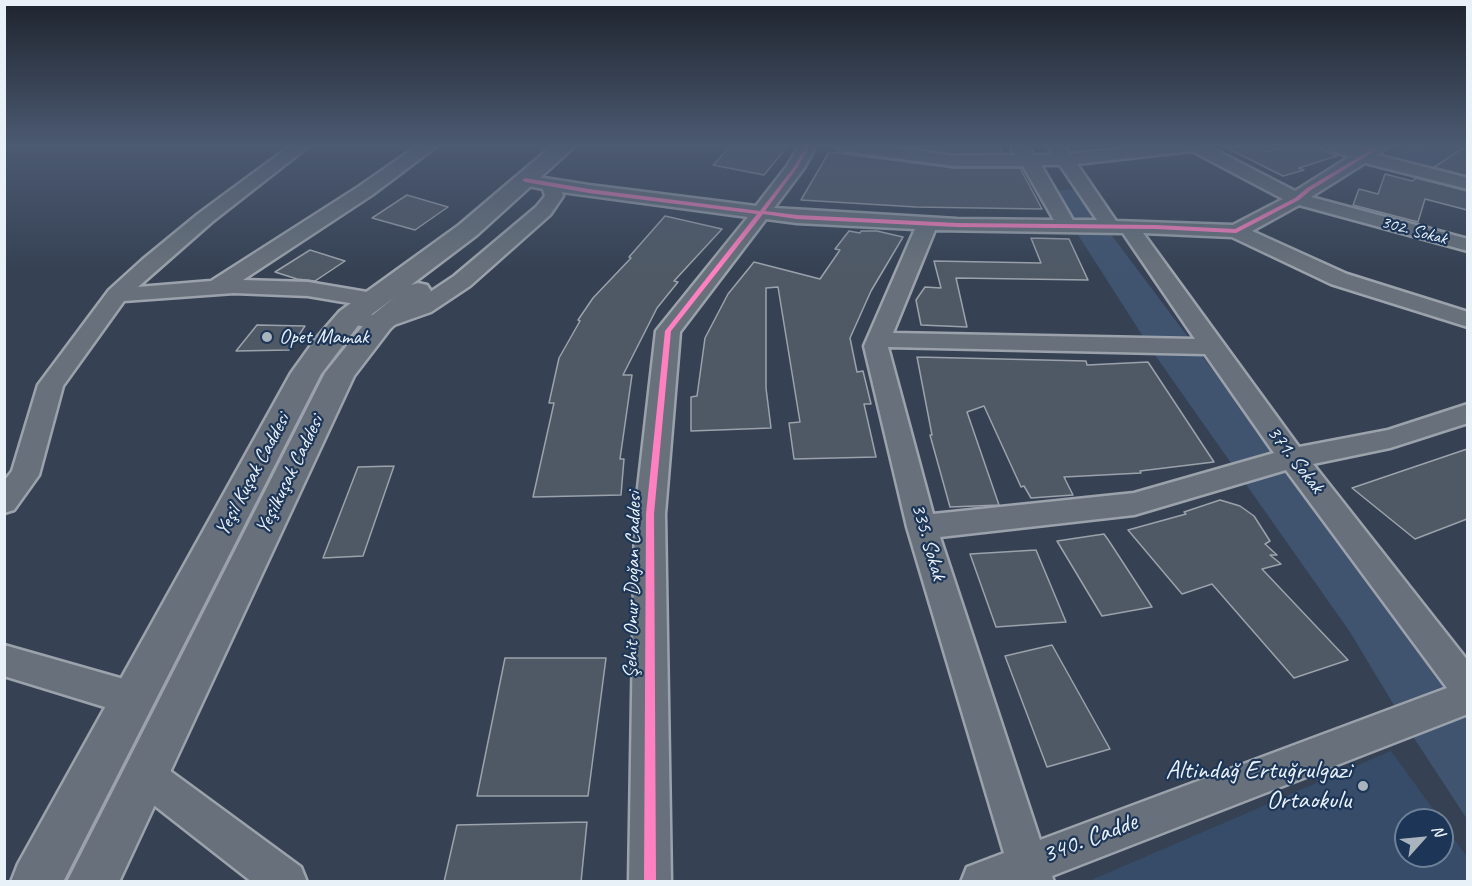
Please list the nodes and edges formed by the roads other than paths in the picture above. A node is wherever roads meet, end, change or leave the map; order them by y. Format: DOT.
graph roads {
  1 [pos="246,187"];
  2 [pos="370,187"];
  3 [pos="531,187"];
  4 [pos="568,187"];
  5 [pos="780,187"];
  6 [pos="1044,187"];
  7 [pos="1088,187"];
  8 [pos="1275,187"];
  9 [pos="1312,187"];
  10 [pos="1297,199"];
  11 [pos="760,214"];
  12 [pos="927,224"];
  13 [pos="1067,226"];
  14 [pos="1120,227"];
  15 [pos="1236,231"];
  16 [pos="1467,245"];
  17 [pos="217,287"];
  18 [pos="117,295"];
  19 [pos="368,313"];
  20 [pos="1467,320"];
  21 [pos="879,340"];
  22 [pos="1213,347"];
  23 [pos="323,373"];
  24 [pos="1467,413"];
  25 [pos="1293,458"];
  26 [pos="4,502"];
  27 [pos="922,527"];
  28 [pos="4,660"];
  29 [pos="1467,689"];
  30 [pos="1467,697"];
  31 [pos="134,699"];
  32 [pos="145,775"];
  33 [pos="1030,872"];
  34 [pos="94,879"];
  35 [pos="38,882"];
  36 [pos="286,882"];
  37 [pos="650,882"];
  38 [pos="982,882"];
  1 -- 18 [label="street"];
  2 -- 17 [label="street"];
  3 -- 19 [label="main road, Yeşilkuşak Caddesi"];
  4 -- 11 [label="street"];
  5 -- 11 [label="street, Şehit Onur Doğan Caddesi"];
  6 -- 13 [label="street"];
  7 -- 14 [label="street, 371. Sokak"];
  8 -- 10 [label="street, 302. Sokak"];
  9 -- 10 [label="street"];
  10 -- 15 [label="street"];
  10 -- 16 [label="street, 302. Sokak"];
  11 -- 12 [label="street"];
  11 -- 37 [label="street, Şehit Onur Doğan Caddesi"];
  12 -- 13 [label="street"];
  12 -- 21 [label="street, 335. Sokak"];
  13 -- 14 [label="street"];
  14 -- 15 [label="street"];
  14 -- 22 [label="street, 371. Sokak"];
  15 -- 20 [label="street"];
  17 -- 18 [label="street"];
  17 -- 19 [label="street"];
  18 -- 26 [label="street"];
  19 -- 23 [label="main road, Yeşilkuşak Caddesi"];
  21 -- 22 [label="street"];
  21 -- 27 [label="street, 335. Sokak"];
  22 -- 25 [label="street, 371. Sokak"];
  23 -- 31 [label="main road, Yeşil Kuşak Caddesi"];
  23 -- 32 [label="main road, Yeşilkuşak Caddesi"];
  24 -- 25 [label="street"];
  25 -- 27 [label="street"];
  25 -- 29 [label="street, 371. Sokak"];
  27 -- 33 [label="street, 335. Sokak"];
  28 -- 31 [label="street"];
  30 -- 33 [label="street, 340. Cadde"];
  31 -- 35 [label="main road, Yeşil Kuşak Caddesi"];
  32 -- 34 [label="main road, Yeşilkuşak Caddesi"];
  32 -- 36 [label="street"];
  33 -- 38 [label="street, 340. Cadde"];
  34 -- 35 [label="street"];
}
